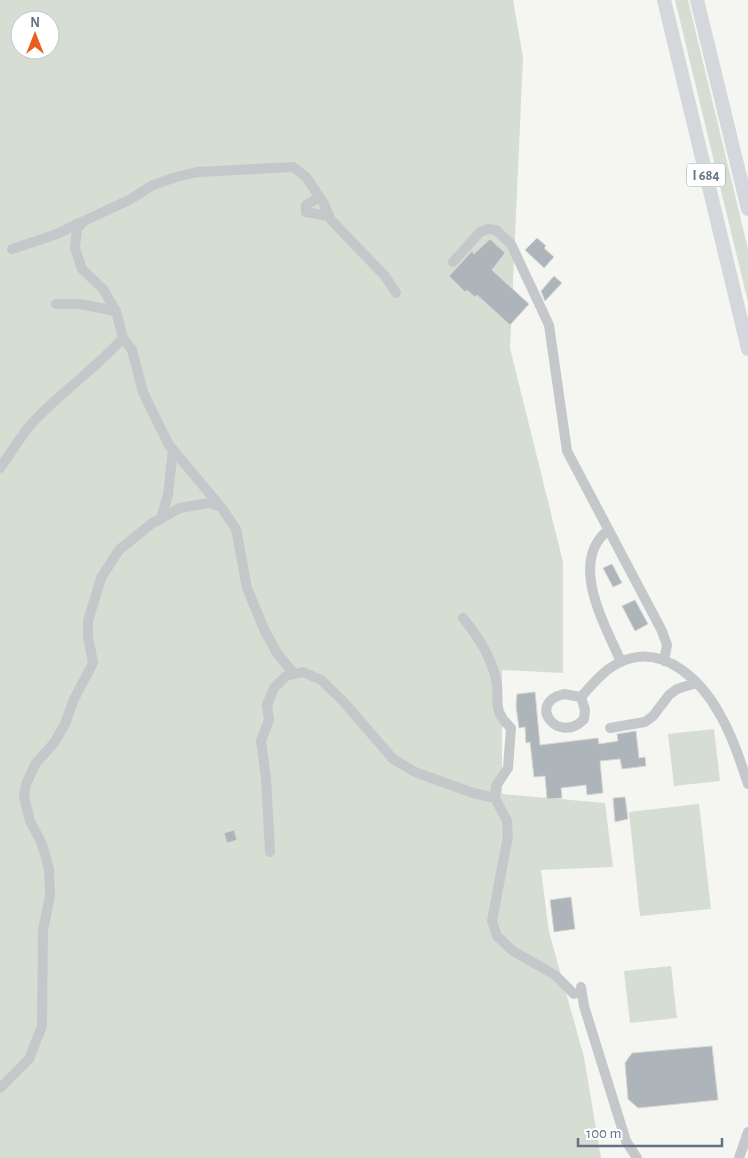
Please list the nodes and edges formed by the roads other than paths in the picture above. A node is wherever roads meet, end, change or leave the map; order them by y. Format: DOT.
graph roads {
  1 [pos="664,0"];
  2 [pos="697,0"];
  3 [pos="320,198"];
  4 [pos="748,209"];
  5 [pos="329,216"];
  6 [pos="84,221"];
  7 [pos="12,250"];
  8 [pos="453,262"];
  9 [pos="396,293"];
  10 [pos="56,304"];
  11 [pos="116,311"];
  12 [pos="123,338"];
  13 [pos="748,349"];
  14 [pos="173,449"];
  15 [pos="0,468"];
  16 [pos="221,507"];
  17 [pos="160,518"];
  18 [pos="608,530"];
  19 [pos="464,618"];
  20 [pos="664,661"];
  21 [pos="621,662"];
  22 [pos="294,674"];
  23 [pos="696,683"];
  24 [pos="581,697"];
  25 [pos="610,728"];
  26 [pos="748,784"];
  27 [pos="495,798"];
  28 [pos="270,852"];
  29 [pos="0,1088"];
  30 [pos="748,1132"];
  31 [pos="637,1158"];
  32 [pos="739,1158"];
  1 -- 13 [label="highway, I 684"];
  2 -- 4 [label="highway, I 684"];
  3 -- 5 [label="lane"];
  3 -- 5 [label="lane"];
  3 -- 6 [label="lane"];
  5 -- 9 [label="lane"];
  6 -- 7 [label="lane"];
  6 -- 11 [label="lane"];
  8 -- 18 [label="lane"];
  10 -- 11 [label="lane"];
  11 -- 12 [label="lane"];
  12 -- 14 [label="lane"];
  12 -- 15 [label="lane"];
  14 -- 16 [label="lane"];
  14 -- 17 [label="lane"];
  16 -- 17 [label="lane"];
  16 -- 22 [label="lane"];
  17 -- 29 [label="lane"];
  18 -- 20 [label="lane"];
  18 -- 21 [label="lane"];
  19 -- 27 [label="lane"];
  20 -- 21 [label="lane"];
  20 -- 23 [label="lane"];
  21 -- 24 [label="lane"];
  22 -- 27 [label="lane"];
  22 -- 28 [label="lane"];
  23 -- 25 [label="lane"];
  23 -- 26 [label="lane"];
  27 -- 31 [label="lane"];
  30 -- 32 [label="lane"];
}
